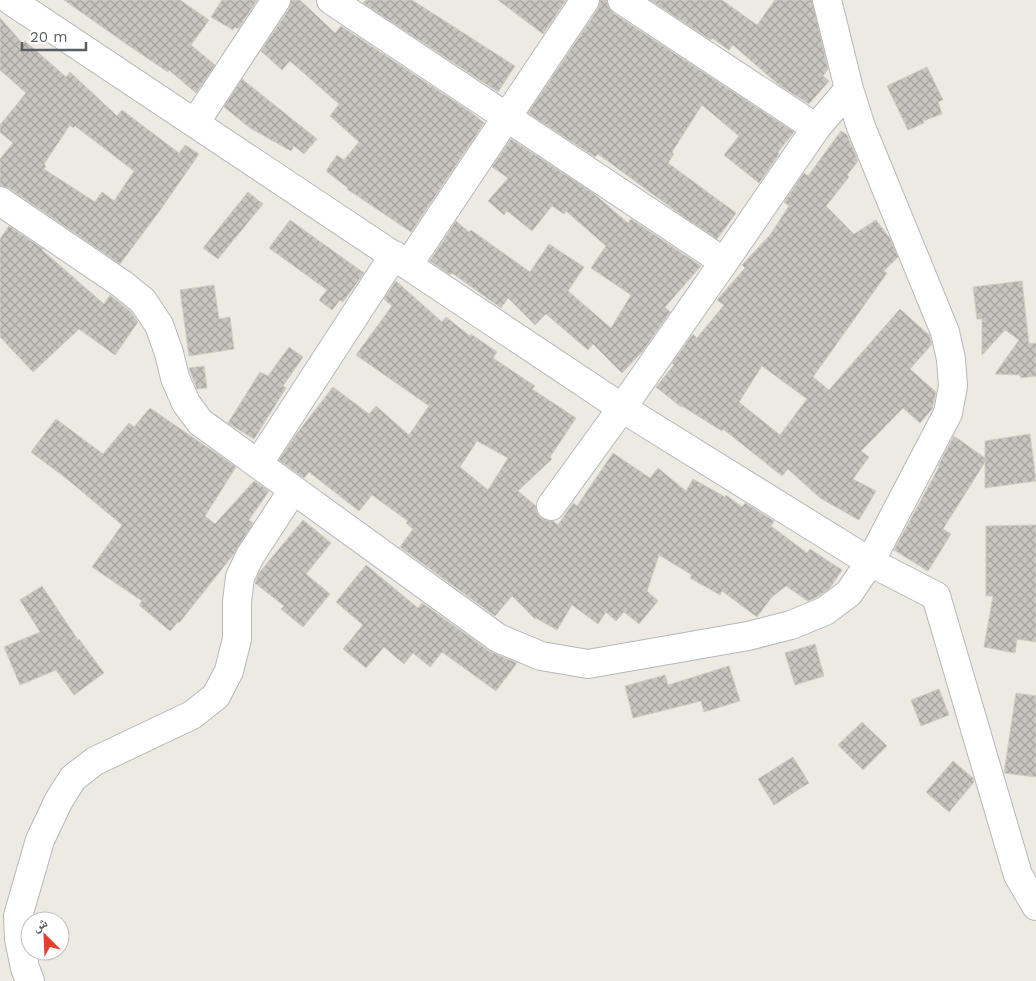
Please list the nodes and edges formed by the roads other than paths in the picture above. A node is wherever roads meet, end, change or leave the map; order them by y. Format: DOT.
graph roads {
  1 [pos="10,0"];
  2 [pos="276,0"];
  3 [pos="331,0"];
  4 [pos="585,0"];
  5 [pos="622,0"];
  6 [pos="827,0"];
  7 [pos="849,89"];
  8 [pos="506,116"];
  9 [pos="195,123"];
  10 [pos="816,128"];
  11 [pos="0,202"];
  12 [pos="401,260"];
  13 [pos="724,262"];
  14 [pos="622,408"];
  15 [pos="258,464"];
  16 [pos="293,490"];
  17 [pos="551,506"];
  18 [pos="870,562"];
  19 [pos="1036,906"];
  20 [pos="30,981"];
  1 -- 9 [label="street"];
  2 -- 9 [label="street"];
  3 -- 8 [label="street"];
  4 -- 8 [label="street"];
  5 -- 10 [label="street"];
  6 -- 7 [label="street"];
  7 -- 10 [label="street"];
  7 -- 18 [label="street"];
  8 -- 12 [label="street"];
  8 -- 13 [label="street"];
  9 -- 12 [label="street"];
  10 -- 13 [label="street"];
  11 -- 15 [label="street"];
  12 -- 14 [label="street"];
  12 -- 15 [label="street"];
  13 -- 14 [label="street"];
  14 -- 17 [label="street"];
  14 -- 18 [label="street"];
  15 -- 16 [label="street"];
  16 -- 18 [label="street"];
  16 -- 20 [label="street"];
  18 -- 19 [label="street"];
}
